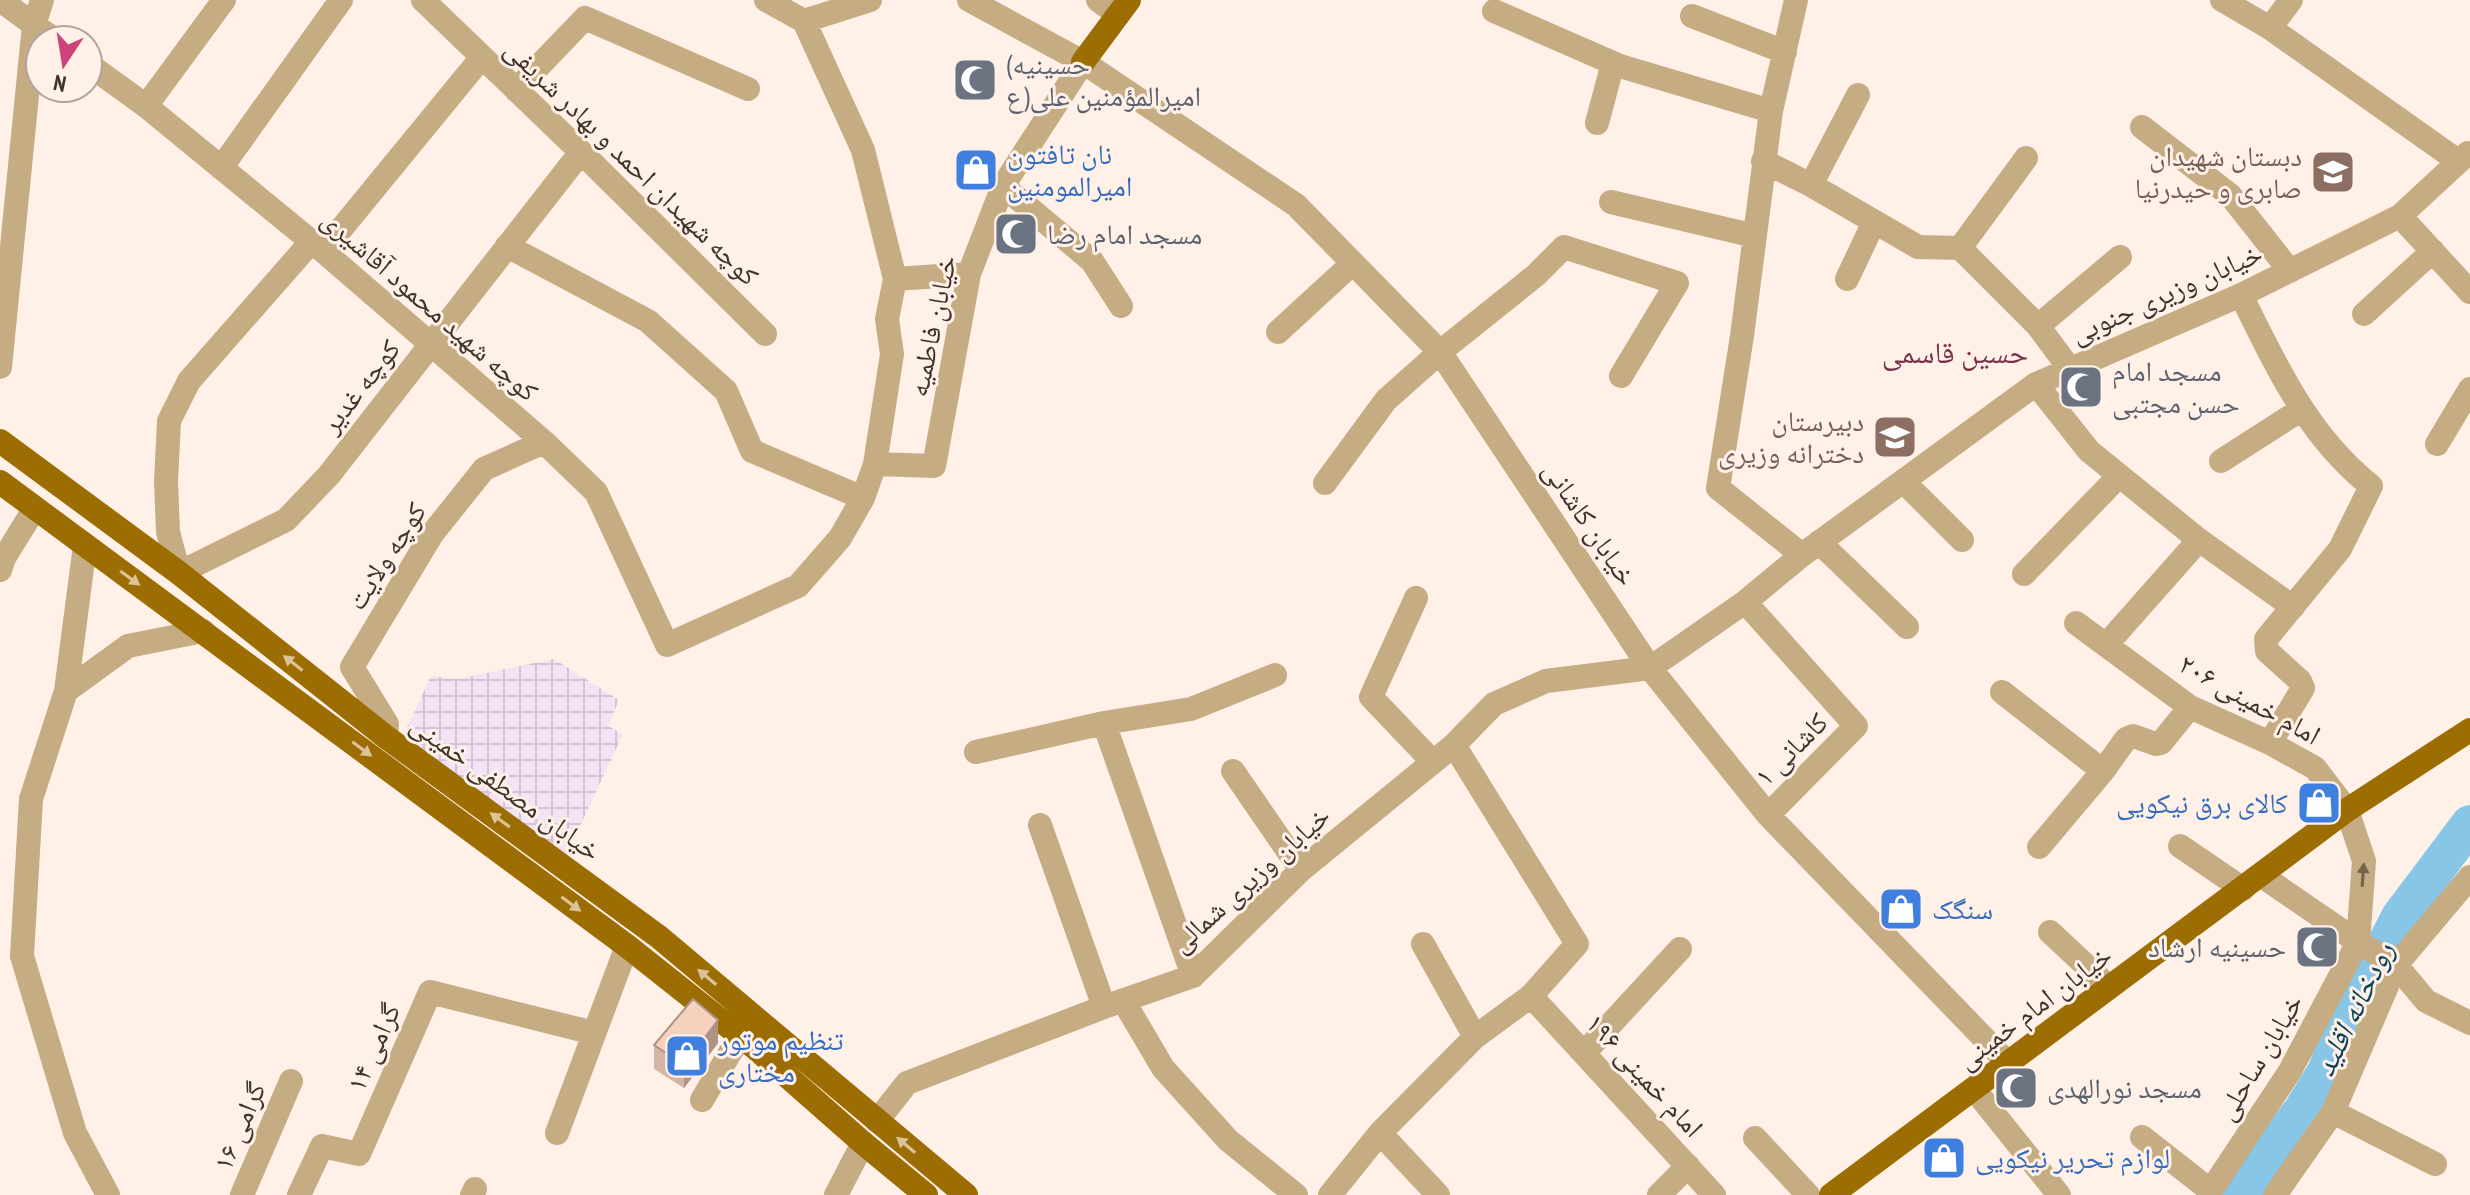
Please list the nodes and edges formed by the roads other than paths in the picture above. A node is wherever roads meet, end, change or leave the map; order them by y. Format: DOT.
graph roads {
  1 [pos="0,0"];
  2 [pos="42,0"];
  3 [pos="224,0"];
  4 [pos="341,0"];
  5 [pos="423,0"];
  6 [pos="766,0"];
  7 [pos="870,0"];
  8 [pos="969,0"];
  9 [pos="1796,0"];
  10 [pos="2222,0"];
  11 [pos="2291,0"];
  12 [pos="1115,5"];
  13 [pos="1494,11"];
  14 [pos="1692,16"];
  15 [pos="804,21"];
  16 [pos="33,24"];
  17 [pos="34,24"];
  18 [pos="2270,28"];
  19 [pos="1785,52"];
  20 [pos="482,57"];
  21 [pos="1083,62"];
  22 [pos="1613,63"];
  23 [pos="104,76"];
  24 [pos="748,89"];
  25 [pos="516,90"];
  26 [pos="1858,95"];
  27 [pos="26,104"];
  28 [pos="146,106"];
  29 [pos="1771,111"];
  30 [pos="1597,123"];
  31 [pos="2142,127"];
  32 [pos="581,152"];
  33 [pos="2464,156"];
  34 [pos="2026,158"];
  35 [pos="1763,161"];
  36 [pos="221,168"];
  37 [pos="1811,185"];
  38 [pos="1003,186"];
  39 [pos="1611,202"];
  40 [pos="2400,216"];
  41 [pos="1874,222"];
  42 [pos="1755,236"];
  43 [pos="317,246"];
  44 [pos="507,246"];
  45 [pos="1960,248"];
  46 [pos="2433,251"];
  47 [pos="2120,257"];
  48 [pos="1353,263"];
  49 [pos="2290,271"];
  50 [pos="969,274"];
  51 [pos="895,279"];
  52 [pos="1847,279"];
  53 [pos="2470,292"];
  54 [pos="2241,295"];
  55 [pos="1121,306"];
  56 [pos="2364,314"];
  57 [pos="2038,326"];
  58 [pos="1278,332"];
  59 [pos="765,334"];
  60 [pos="430,343"];
  61 [pos="1440,352"];
  62 [pos="0,367"];
  63 [pos="2069,368"];
  64 [pos="1621,376"];
  65 [pos="2036,384"];
  66 [pos="2470,389"];
  67 [pos="2302,409"];
  68 [pos="0,441"];
  69 [pos="544,442"];
  70 [pos="2437,444"];
  71 [pos="2221,461"];
  72 [pos="875,464"];
  73 [pos="2119,476"];
  74 [pos="1903,481"];
  75 [pos="0,482"];
  76 [pos="1325,483"];
  77 [pos="863,498"];
  78 [pos="35,508"];
  79 [pos="1962,540"];
  80 [pos="2199,540"];
  81 [pos="85,545"];
  82 [pos="1811,549"];
  83 [pos="0,570"];
  84 [pos="179,573"];
  85 [pos="2024,574"];
  86 [pos="1416,598"];
  87 [pos="1745,602"];
  88 [pos="2293,607"];
  89 [pos="2076,623"];
  90 [pos="1907,627"];
  91 [pos="203,631"];
  92 [pos="2106,645"];
  93 [pos="1650,668"];
  94 [pos="1275,675"];
  95 [pos="66,691"];
  96 [pos="2002,692"];
  97 [pos="2190,707"];
  98 [pos="1104,723"];
  99 [pos="2470,730"];
  100 [pos="386,737"];
  101 [pos="2270,743"];
  102 [pos="1454,745"];
  103 [pos="976,752"];
  104 [pos="1433,762"];
  105 [pos="1233,771"];
  106 [pos="2103,771"];
  107 [pos="2347,810"];
  108 [pos="1768,815"];
  109 [pos="1040,825"];
  110 [pos="2180,846"];
  111 [pos="2039,847"];
  112 [pos="1301,870"];
  113 [pos="2470,877"];
  114 [pos="2252,882"];
  115 [pos="2050,932"];
  116 [pos="1423,944"];
  117 [pos="627,946"];
  118 [pos="1680,949"];
  119 [pos="2376,953"];
  120 [pos="1193,976"];
  121 [pos="2109,987"];
  122 [pos="1531,996"];
  123 [pos="1113,1003"];
  124 [pos="2470,1023"];
  125 [pos="594,1033"];
  126 [pos="740,1036"];
  127 [pos="1475,1037"];
  128 [pos="1584,1053"];
  129 [pos="2008,1063"];
  130 [pos="291,1081"];
  131 [pos="1974,1089"];
  132 [pos="702,1100"];
  133 [pos="2333,1112"];
  134 [pos="877,1121"];
  135 [pos="557,1133"];
  136 [pos="1380,1133"];
  137 [pos="2142,1137"];
  138 [pos="1755,1138"];
  139 [pos="863,1143"];
  140 [pos="2435,1164"];
  141 [pos="1688,1166"];
  142 [pos="1847,1191"];
  143 [pos="2209,1193"];
  144 [pos="108,1195"];
  145 [pos="242,1195"];
  146 [pos="299,1195"];
  147 [pos="836,1195"];
  148 [pos="926,1195"];
  149 [pos="966,1195"];
  150 [pos="1296,1195"];
  151 [pos="1330,1195"];
  152 [pos="1438,1195"];
  153 [pos="1659,1195"];
  154 [pos="1714,1195"];
  155 [pos="1808,1195"];
  156 [pos="2059,1195"];
  157 [pos="2275,1195"];
  1 -- 16 [label="street"];
  2 -- 17 [label="street"];
  3 -- 28 [label="street"];
  4 -- 36 [label="street"];
  5 -- 20 [label="street, کوچه شهیدان احمد و بهادر شریفی"];
  6 -- 15 [label="street"];
  7 -- 15 [label="street"];
  8 -- 21 [label="street, خیابان کاشانی"];
  9 -- 19 [label="street"];
  10 -- 18 [label="street"];
  11 -- 18 [label="street"];
  12 -- 21 [label="main road, خیابان فاطمیه"];
  13 -- 22 [label="street"];
  14 -- 19 [label="street"];
  15 -- 51 [label="street"];
  18 -- 33 [label="street"];
  19 -- 29 [label="street"];
  20 -- 25 [label="street, کوچه شهیدان احمد و بهادر شریفی"];
  20 -- 43 [label="street"];
  21 -- 38 [label="street, خیابان فاطمیه"];
  21 -- 48 [label="street, خیابان کاشانی"];
  22 -- 29 [label="street"];
  22 -- 30 [label="street"];
  23 -- 28 [label="street, کوچه شهید محمود آقاشیری"];
  24 -- 25 [label="street"];
  25 -- 32 [label="street, کوچه شهیدان احمد و بهادر شریفی"];
  26 -- 37 [label="street"];
  27 -- 62 [label="street"];
  28 -- 36 [label="street, کوچه شهید محمود آقاشیری"];
  29 -- 35 [label="street"];
  31 -- 49 [label="street"];
  32 -- 44 [label="street, کوچه غدیر"];
  32 -- 59 [label="street, کوچه شهیدان احمد و بهادر شریفی"];
  33 -- 40 [label="street, خیابان وزیری جنوبی"];
  34 -- 45 [label="street"];
  35 -- 37 [label="street"];
  35 -- 42 [label="street"];
  36 -- 43 [label="street, کوچه شهید محمود آقاشیری"];
  37 -- 41 [label="street"];
  38 -- 50 [label="street, خیابان فاطمیه"];
  38 -- 55 [label="street"];
  39 -- 42 [label="street"];
  40 -- 46 [label="street"];
  40 -- 49 [label="street, خیابان وزیری جنوبی"];
  41 -- 45 [label="street"];
  41 -- 52 [label="street"];
  42 -- 82 [label="street"];
  43 -- 60 [label="street, کوچه شهید محمود آقاشیری"];
  43 -- 84 [label="street"];
  44 -- 60 [label="street, کوچه غدیر"];
  44 -- 77 [label="street"];
  45 -- 57 [label="street"];
  46 -- 53 [label="street"];
  46 -- 56 [label="street"];
  47 -- 57 [label="street"];
  48 -- 58 [label="street"];
  48 -- 61 [label="street, خیابان کاشانی"];
  49 -- 54 [label="street, خیابان وزیری جنوبی"];
  50 -- 51 [label="street"];
  50 -- 72 [label="street, خیابان فاطمیه"];
  51 -- 72 [label="street"];
  54 -- 63 [label="street, خیابان وزیری جنوبی"];
  54 -- 67 [label="street"];
  57 -- 63 [label="street"];
  60 -- 69 [label="street, کوچه شهید محمود آقاشیری"];
  60 -- 84 [label="street, کوچه غدیر"];
  61 -- 64 [label="street"];
  61 -- 76 [label="street"];
  61 -- 93 [label="street, خیابان کاشانی"];
  63 -- 65 [label="street, خیابان وزیری جنوبی"];
  65 -- 73 [label="street"];
  65 -- 74 [label="street, خیابان وزیری جنوبی"];
  66 -- 70 [label="street"];
  67 -- 71 [label="street"];
  67 -- 88 [label="street"];
  68 -- 84 [label="main road, خیابان مصطفی خمینی"];
  69 -- 77 [label="street, کوچه شهید محمود آقاشیری"];
  69 -- 100 [label="street, کوچه ولایت"];
  72 -- 77 [label="street"];
  73 -- 80 [label="street"];
  73 -- 85 [label="street"];
  74 -- 79 [label="street"];
  74 -- 82 [label="street, خیابان وزیری جنوبی"];
  75 -- 78 [label="main road, خیابان مصطفی خمینی"];
  78 -- 81 [label="main road, خیابان مصطفی خمینی"];
  78 -- 83 [label="street"];
  80 -- 88 [label="street"];
  80 -- 92 [label="street"];
  81 -- 91 [label="main road, خیابان مصطفی خمینی, one-way"];
  81 -- 95 [label="street"];
  82 -- 87 [label="street, خیابان وزیری جنوبی"];
  82 -- 90 [label="street"];
  100 -- 84 [label="main road, خیابان مصطفی خمینی, one-way"];
  86 -- 104 [label="street"];
  87 -- 93 [label="street, خیابان وزیری جنوبی"];
  87 -- 108 [label="street, کاشانی ۱"];
  88 -- 101 [label="street"];
  89 -- 92 [label="street, امام خمینی ۲۰۶"];
  91 -- 95 [label="street"];
  91 -- 117 [label="main road, خیابان مصطفی خمینی, one-way"];
  92 -- 97 [label="street, امام خمینی ۲۰۶"];
  93 -- 102 [label="street, خیابان وزیری شمالی"];
  93 -- 108 [label="street, خیابان کاشانی"];
  94 -- 98 [label="street"];
  95 -- 144 [label="street"];
  96 -- 106 [label="street"];
  97 -- 101 [label="street, امام خمینی ۲۰۶"];
  97 -- 106 [label="street"];
  98 -- 103 [label="street"];
  98 -- 120 [label="street"];
  99 -- 107 [label="main road, خیابان امام خمینی"];
  134 -- 100 [label="main road, خیابان مصطفی خمینی, one-way"];
  101 -- 107 [label="street, امام خمینی ۲۰۶"];
  102 -- 104 [label="street, خیابان وزیری شمالی"];
  102 -- 122 [label="street"];
  104 -- 112 [label="street, خیابان وزیری شمالی"];
  105 -- 112 [label="street"];
  106 -- 111 [label="street"];
  107 -- 114 [label="main road, خیابان امام خمینی"];
  119 -- 107 [label="street, امام خمینی ۲۰۶, one-way"];
  108 -- 129 [label="street, خیابان کاشانی"];
  109 -- 123 [label="street"];
  110 -- 114 [label="street"];
  112 -- 120 [label="street, خیابان وزیری شمالی"];
  113 -- 119 [label="street, خیابان ساحلی"];
  114 -- 119 [label="street"];
  114 -- 121 [label="main road, خیابان امام خمینی"];
  115 -- 121 [label="street"];
  116 -- 127 [label="street"];
  117 -- 125 [label="street"];
  117 -- 126 [label="main road, خیابان مصطفی خمینی"];
  118 -- 128 [label="street"];
  119 -- 124 [label="street"];
  119 -- 133 [label="street, خیابان ساحلی"];
  119 -- 143 [label="street, خیابان ساحلی"];
  120 -- 123 [label="street, خیابان وزیری شمالی"];
  121 -- 129 [label="main road, خیابان امام خمینی"];
  122 -- 127 [label="street"];
  122 -- 128 [label="street, امام خمینی ۱۹۶"];
  123 -- 134 [label="street, خیابان وزیری شمالی"];
  123 -- 150 [label="street"];
  125 -- 135 [label="street"];
  125 -- 146 [label="street, گرامی ۱۴"];
  126 -- 132 [label="street"];
  126 -- 139 [label="main road, خیابان مصطفی خمینی"];
  127 -- 136 [label="street"];
  128 -- 141 [label="street, امام خمینی ۱۹۶"];
  129 -- 131 [label="main road, خیابان امام خمینی"];
  130 -- 145 [label="street, گرامی ۱۶"];
  131 -- 142 [label="main road, خیابان امام خمینی"];
  131 -- 156 [label="street"];
  133 -- 140 [label="street"];
  133 -- 157 [label="street, خیابان ساحلی"];
  134 -- 139 [label="main road"];
  149 -- 134 [label="main road, خیابان مصطفی خمینی, one-way"];
  136 -- 151 [label="street"];
  136 -- 152 [label="street"];
  137 -- 143 [label="street"];
  138 -- 155 [label="street"];
  139 -- 147 [label="street"];
  139 -- 148 [label="main road, خیابان مصطفی خمینی"];
  141 -- 153 [label="street"];
  141 -- 154 [label="street, امام خمینی ۱۹۶"];
}
